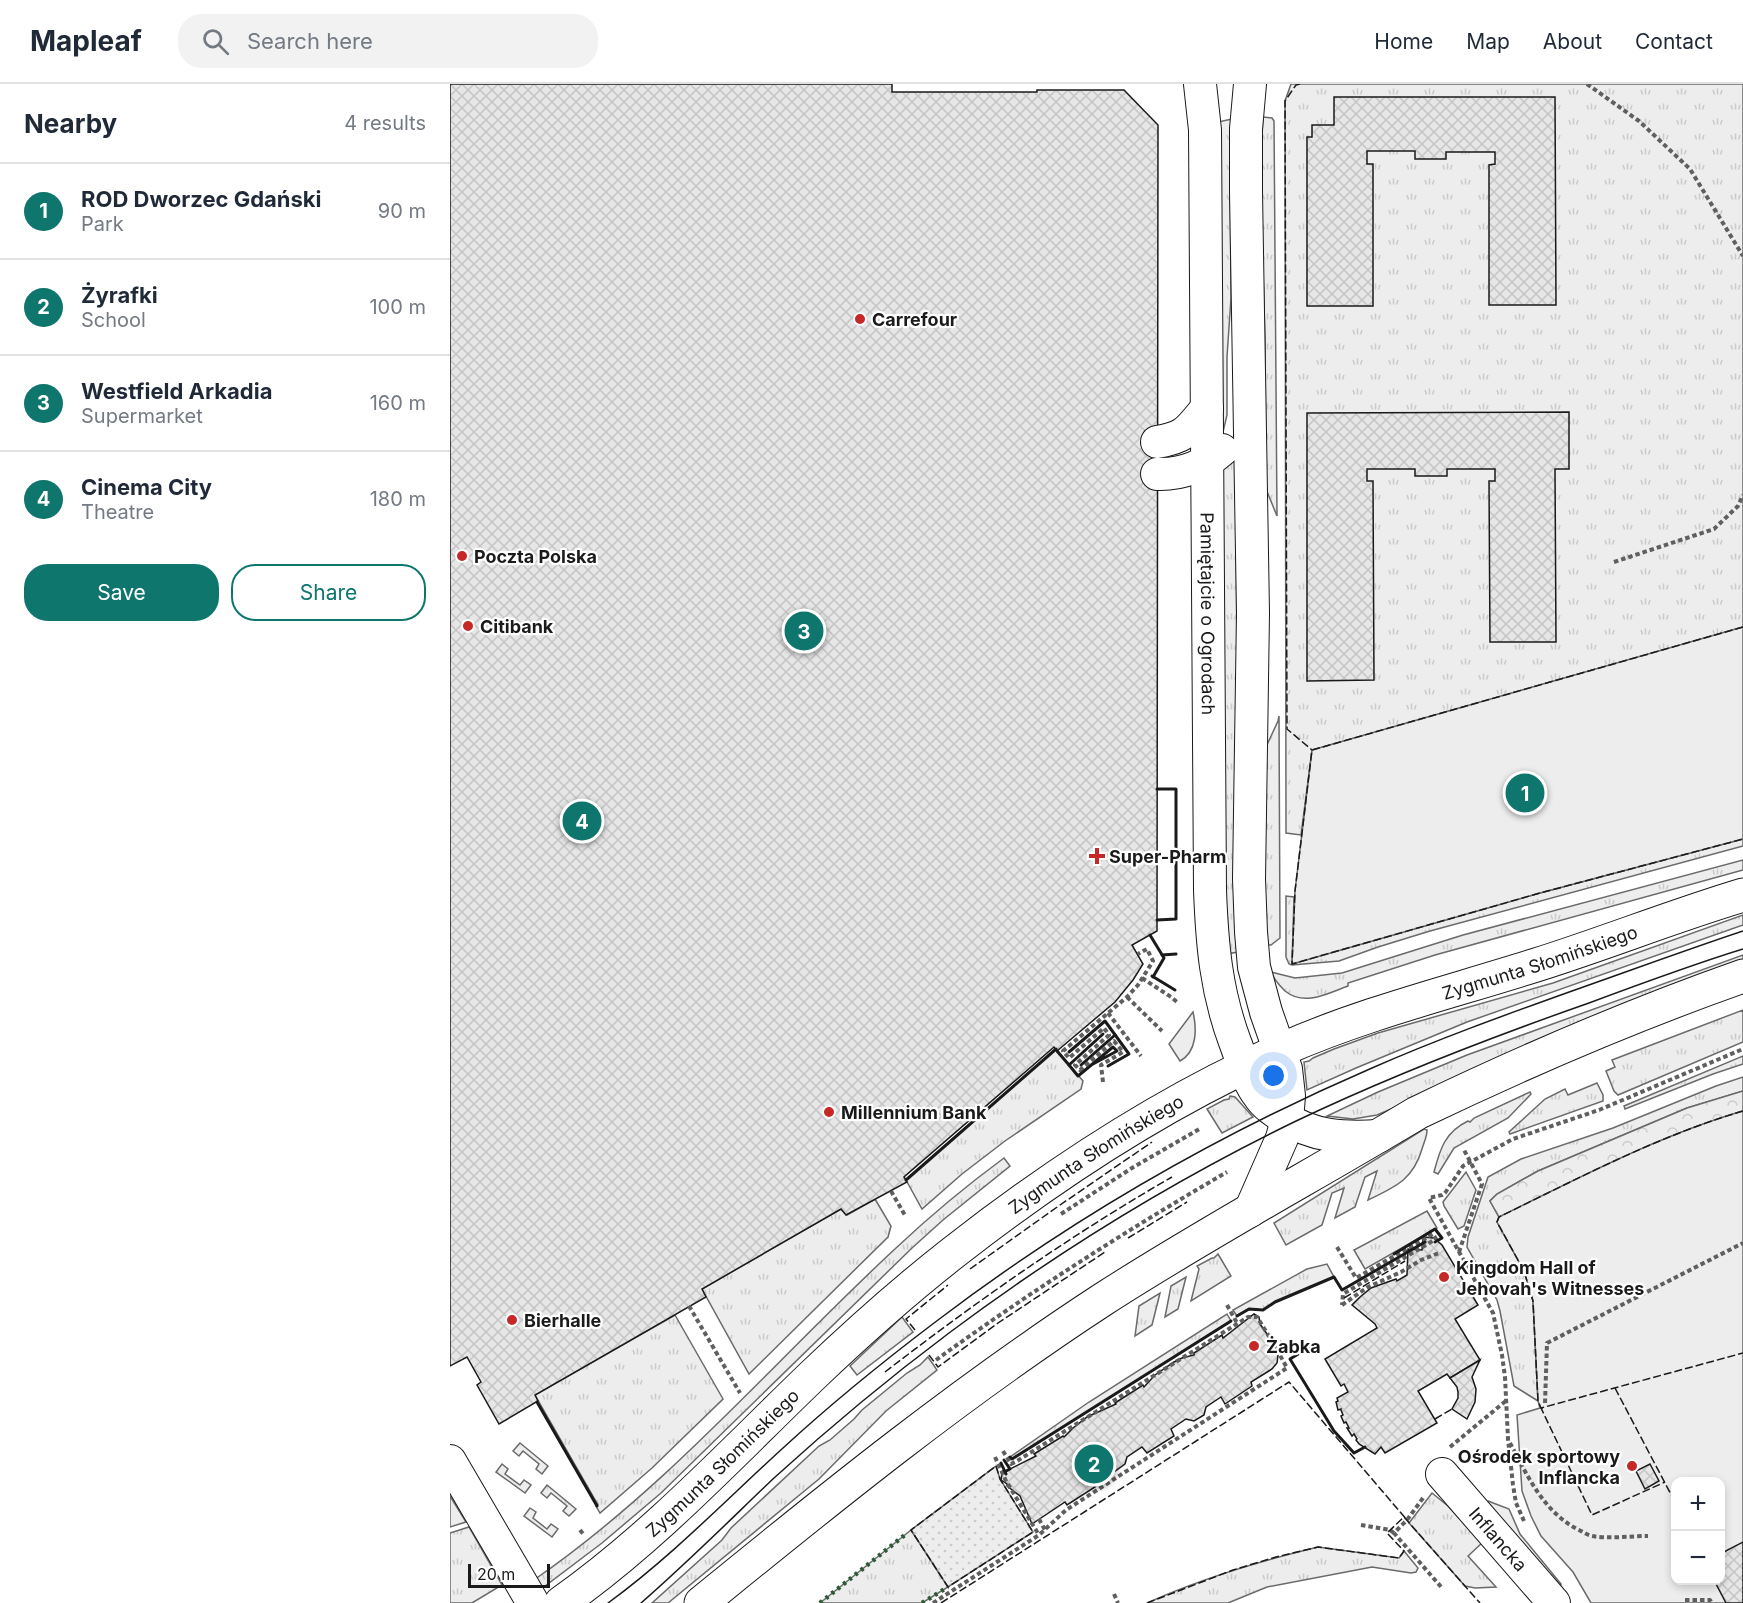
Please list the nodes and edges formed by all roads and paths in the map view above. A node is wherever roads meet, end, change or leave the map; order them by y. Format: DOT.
graph roads {
  1 [pos="1200,84"];
  2 [pos="1250,84"];
  3 [pos="1587,84"];
  4 [pos="1743,256"];
  5 [pos="1249,406"];
  6 [pos="1207,408"];
  7 [pos="1157,442"];
  8 [pos="1207,462"];
  9 [pos="1157,474"];
  10 [pos="1743,495"];
  11 [pos="1614,562"];
  12 [pos="1743,895"];
  13 [pos="1138,954"];
  14 [pos="1743,976"];
  15 [pos="1142,978"];
  16 [pos="1127,997"];
  17 [pos="1177,1002"];
  18 [pos="1108,1013"];
  19 [pos="1162,1031"];
  20 [pos="1743,1049"];
  21 [pos="1279,1050"];
  22 [pos="1141,1056"];
  23 [pos="1244,1067"];
  24 [pos="1102,1082"];
  25 [pos="1287,1120"];
  26 [pos="1202,1128"];
  27 [pos="1379,1136"];
  28 [pos="1464,1150"];
  29 [pos="1471,1163"];
  30 [pos="1227,1172"];
  31 [pos="891,1191"];
  32 [pos="1250,1212"];
  33 [pos="1060,1215"];
  34 [pos="906,1218"];
  35 [pos="1743,1243"];
  36 [pos="1455,1244"];
  37 [pos="1337,1247"];
  38 [pos="1447,1248"];
  39 [pos="1459,1252"];
  40 [pos="1439,1253"];
  41 [pos="1227,1305"];
  42 [pos="689,1306"];
  43 [pos="1237,1323"];
  44 [pos="1282,1342"];
  45 [pos="1275,1346"];
  46 [pos="936,1360"];
  47 [pos="740,1392"];
  48 [pos="1507,1400"];
  49 [pos="1545,1403"];
  50 [pos="1508,1440"];
  51 [pos="1003,1451"];
  52 [pos="995,1457"];
  53 [pos="450,1461"];
  54 [pos="1444,1463"];
  55 [pos="1039,1519"];
  56 [pos="1407,1520"];
  57 [pos="1525,1524"];
  58 [pos="1361,1525"];
  59 [pos="580,1530"];
  60 [pos="1045,1530"];
  61 [pos="1395,1533"];
  62 [pos="584,1535"];
  63 [pos="1039,1535"];
  64 [pos="1648,1536"];
  65 [pos="1443,1589"];
  66 [pos="1114,1594"];
  67 [pos="1685,1600"];
  68 [pos="533,1603"];
  69 [pos="561,1603"];
  70 [pos="701,1603"];
  71 [pos="933,1603"];
  72 [pos="1118,1603"];
  73 [pos="1554,1603"];
  74 [pos="1712,1603"];
  1 -- 6 [label="street, Pamiętajcie o Ogrodach"];
  2 -- 5 [label="street"];
  3 -- 4 [label="path"];
  5 -- 8 [label="street"];
  5 -- 21 [label="street"];
  6 -- 7 [label="street"];
  6 -- 8 [label="street, Pamiętajcie o Ogrodach"];
  8 -- 9 [label="street"];
  8 -- 23 [label="street, Pamiętajcie o Ogrodach"];
  10 -- 11 [label="path"];
  12 -- 21 [label="main road, Zygmunta Słomińskiego"];
  13 -- 15 [label="path"];
  14 -- 27 [label="main road"];
  15 -- 16 [label="path"];
  15 -- 17 [label="path"];
  16 -- 18 [label="path"];
  16 -- 19 [label="path"];
  18 -- 22 [label="path"];
  18 -- 24 [label="path"];
  20 -- 29 [label="path"];
  21 -- 23 [label="main road, Zygmunta Słomińskiego"];
  21 -- 25 [label="street"];
  23 -- 25 [label="street, Pamiętajcie o Ogrodach"];
  23 -- 69 [label="main road, Zygmunta Słomińskiego"];
  25 -- 27 [label="street, Pamiętajcie o Ogrodach"];
  25 -- 32 [label="street"];
  26 -- 33 [label="path"];
  27 -- 32 [label="main road"];
  28 -- 29 [label="path"];
  29 -- 36 [label="path"];
  29 -- 39 [label="path"];
  30 -- 46 [label="path"];
  31 -- 34 [label="path"];
  32 -- 70 [label="main road"];
  35 -- 49 [label="path"];
  36 -- 38 [label="path"];
  36 -- 39 [label="path"];
  37 -- 40 [label="path"];
  39 -- 48 [label="path"];
  41 -- 43 [label="path"];
  42 -- 47 [label="path"];
  43 -- 45 [label="path"];
  43 -- 51 [label="path"];
  44 -- 45 [label="path"];
  45 -- 60 [label="path"];
  48 -- 50 [label="path"];
  48 -- 54 [label="path"];
  50 -- 57 [label="path"];
  50 -- 64 [label="path"];
  52 -- 63 [label="path"];
  53 -- 68 [label="street"];
  54 -- 73 [label="street, Inflancka"];
  55 -- 60 [label="path"];
  56 -- 61 [label="path"];
  58 -- 61 [label="path"];
  59 -- 62 [label="path"];
  60 -- 63 [label="path"];
  61 -- 65 [label="path"];
  63 -- 71 [label="path"];
  66 -- 72 [label="path"];
  67 -- 74 [label="path"];
}
